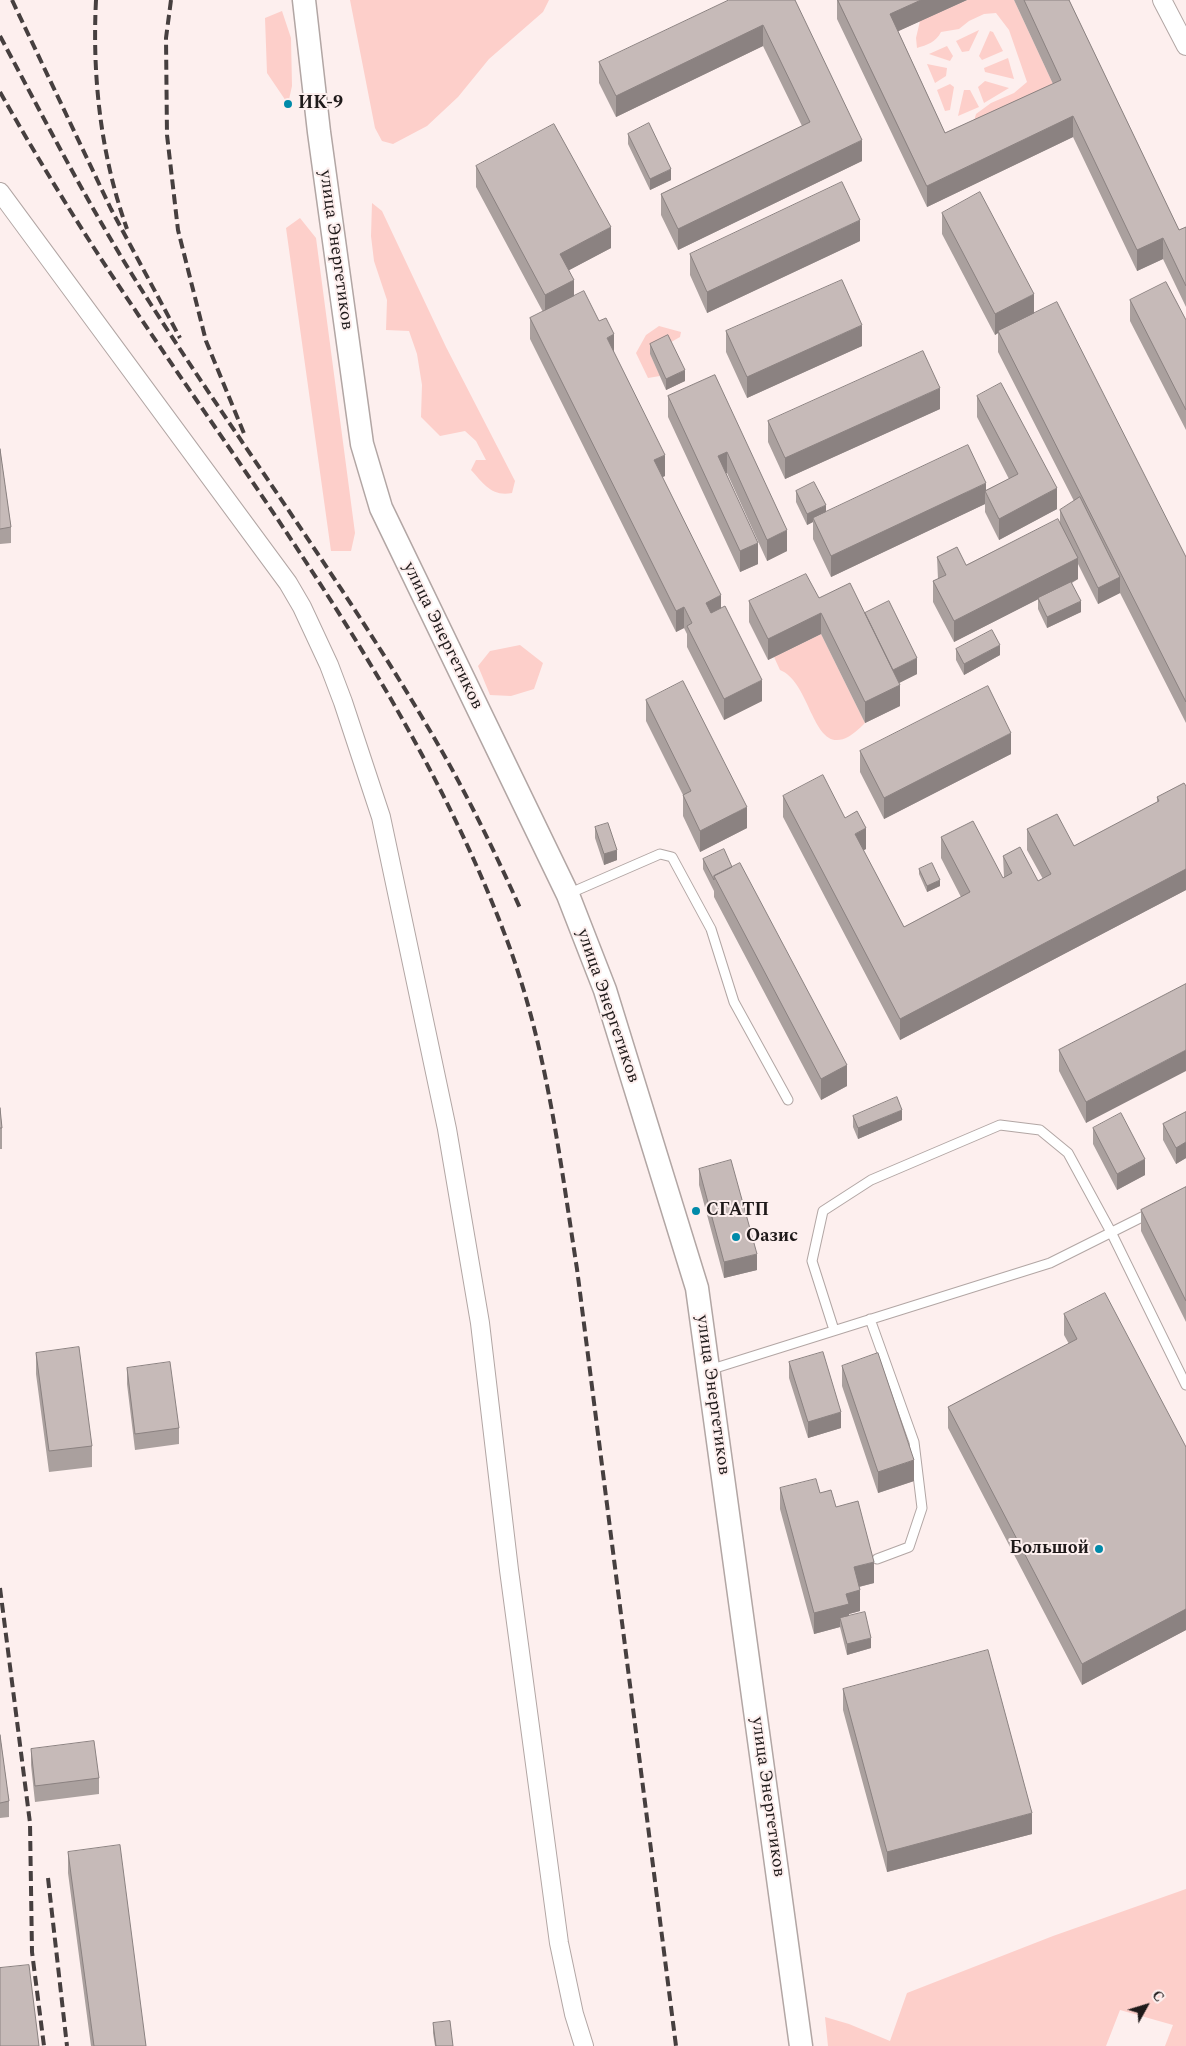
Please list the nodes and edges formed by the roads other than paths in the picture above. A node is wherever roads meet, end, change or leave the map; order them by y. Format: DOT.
graph roads {
  1 [pos="304,0"];
  2 [pos="1162,0"];
  3 [pos="1186,46"];
  4 [pos="0,192"];
  5 [pos="568,894"];
  6 [pos="788,1100"];
  7 [pos="1161,1207"];
  8 [pos="1111,1232"];
  9 [pos="870,1318"];
  10 [pos="834,1330"];
  11 [pos="709,1370"];
  12 [pos="1186,1385"];
  13 [pos="877,1559"];
  14 [pos="584,2046"];
  15 [pos="801,2046"];
  1 -- 5 [label="street, улица Энергетиков"];
  2 -- 3 [label="street"];
  4 -- 14 [label="street"];
  5 -- 6 [label="lane"];
  5 -- 11 [label="street, улица Энергетиков"];
  7 -- 8 [label="lane"];
  8 -- 9 [label="lane"];
  8 -- 10 [label="lane"];
  8 -- 12 [label="lane"];
  9 -- 10 [label="lane"];
  9 -- 13 [label="lane"];
  10 -- 11 [label="lane"];
  11 -- 15 [label="street, улица Энергетиков"];
}
